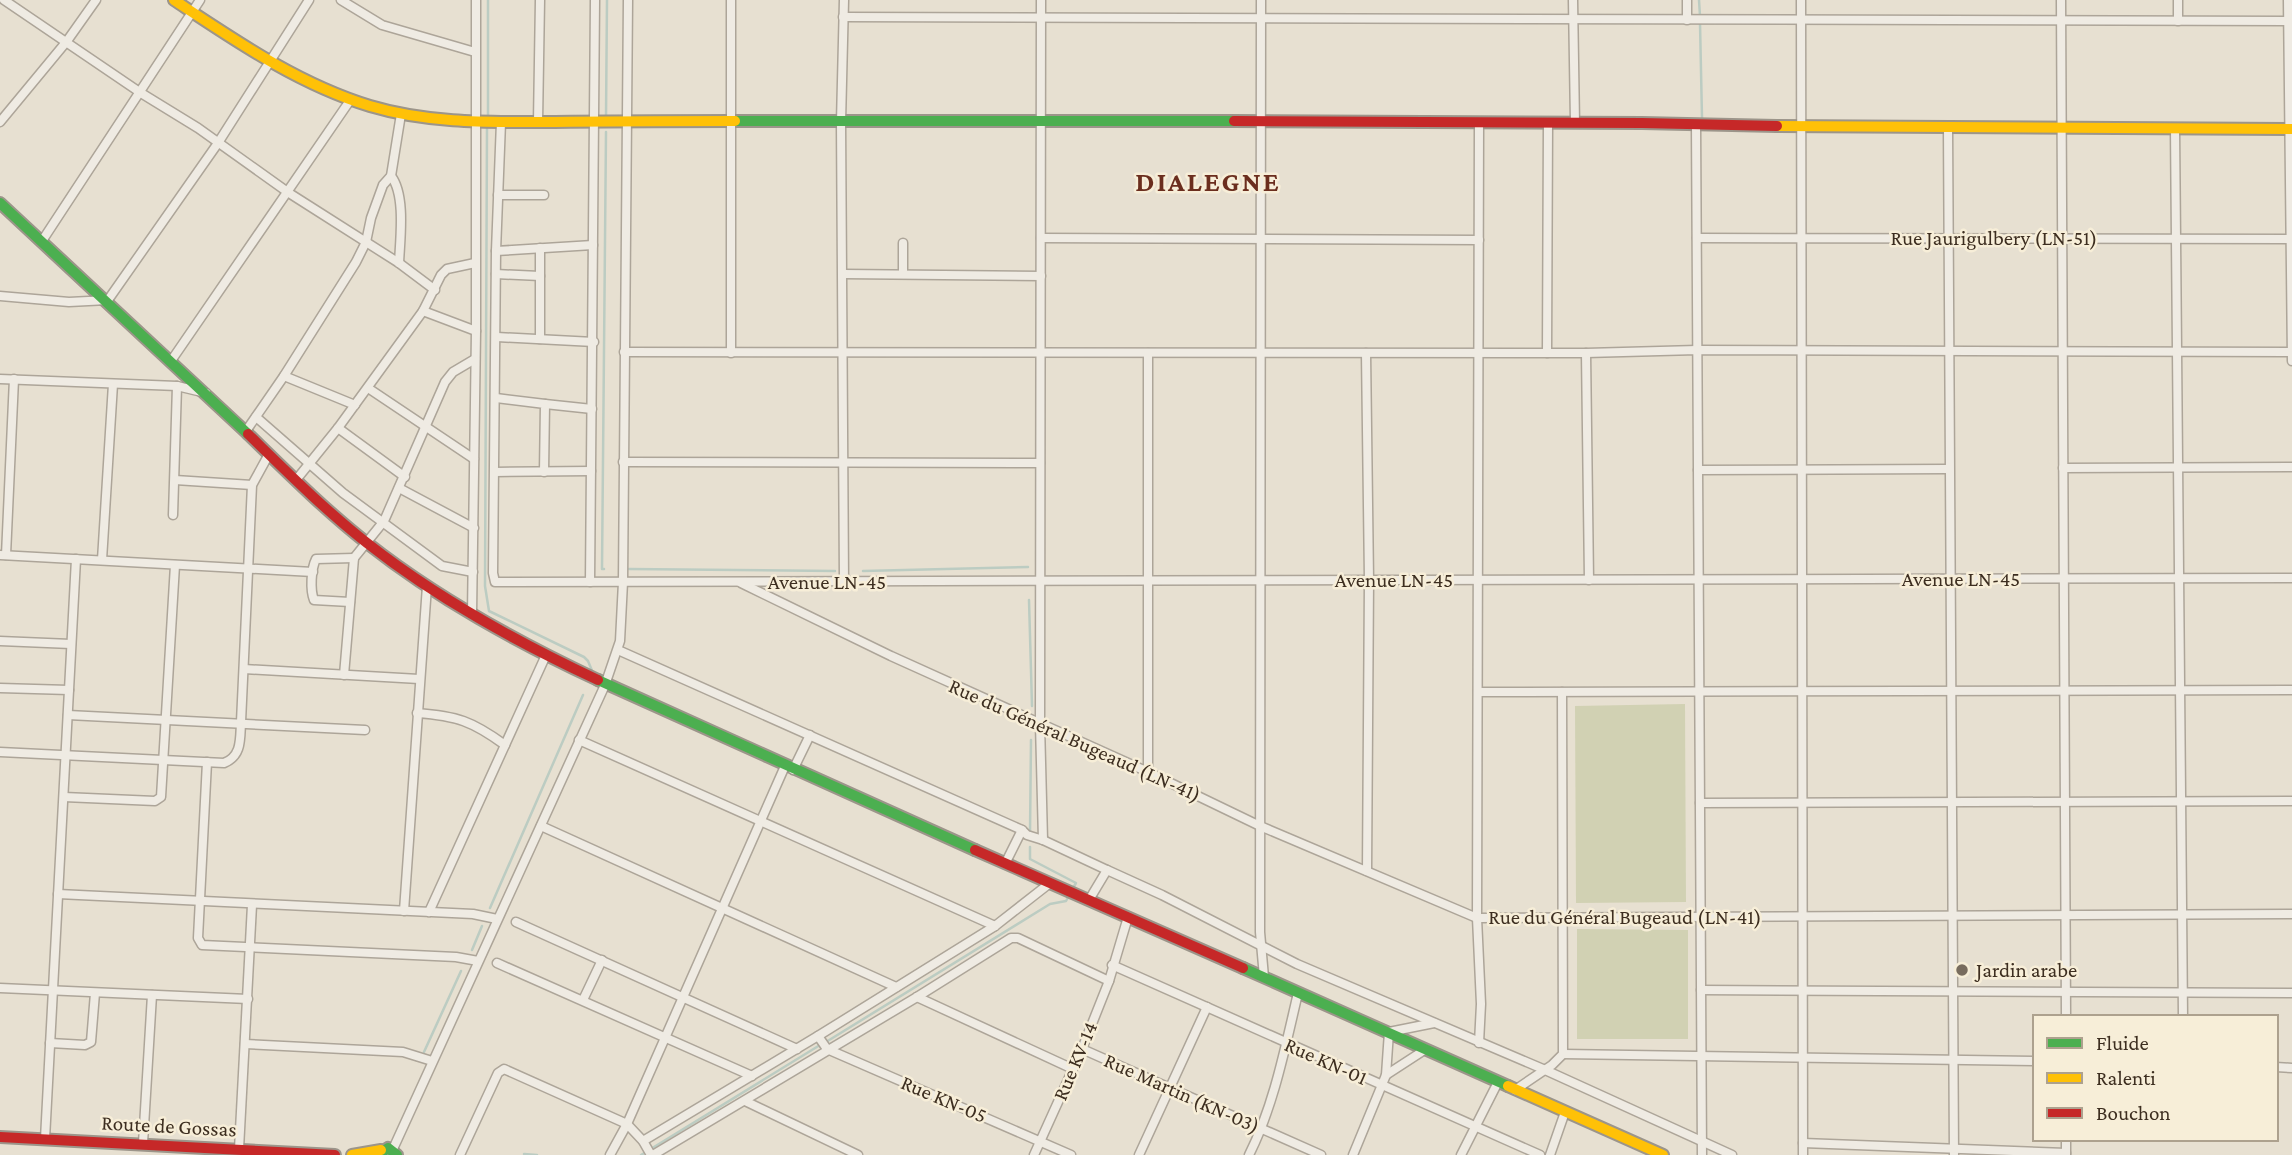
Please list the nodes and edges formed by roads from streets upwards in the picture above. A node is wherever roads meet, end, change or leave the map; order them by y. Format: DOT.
graph roads {
  1 [pos="4,0"];
  2 [pos="96,0"];
  3 [pos="174,0"];
  4 [pos="200,0"];
  5 [pos="309,0"];
  6 [pos="341,0"];
  7 [pos="476,0"];
  8 [pos="540,0"];
  9 [pos="595,0"];
  10 [pos="628,0"];
  11 [pos="731,0"];
  12 [pos="844,0"];
  13 [pos="1041,0"];
  14 [pos="1261,0"];
  15 [pos="1573,0"];
  16 [pos="1687,0"];
  17 [pos="1801,0"];
  18 [pos="2060,0"];
  19 [pos="2178,0"];
  20 [pos="2288,0"];
  21 [pos="191,11"];
  22 [pos="844,17"];
  23 [pos="1041,17"];
  24 [pos="1261,18"];
  25 [pos="1573,20"];
  26 [pos="1687,20"];
  27 [pos="1801,20"];
  28 [pos="2061,21"];
  29 [pos="2178,21"];
  30 [pos="2290,21"];
  31 [pos="67,41"];
  32 [pos="475,52"];
  33 [pos="271,62"];
  34 [pos="141,93"];
  35 [pos="351,99"];
  36 [pos="401,114"];
  37 [pos="1040,121"];
  38 [pos="0,122"];
  39 [pos="478,122"];
  40 [pos="497,122"];
  41 [pos="538,122"];
  42 [pos="594,122"];
  43 [pos="627,122"];
  44 [pos="733,122"];
  45 [pos="841,122"];
  46 [pos="1262,122"];
  47 [pos="1479,123"];
  48 [pos="1548,123"];
  49 [pos="1575,123"];
  50 [pos="1696,124"];
  51 [pos="1801,127"];
  52 [pos="1948,128"];
  53 [pos="2061,128"];
  54 [pos="2175,128"];
  55 [pos="2291,129"];
  56 [pos="218,143"];
  57 [pos="391,176"];
  58 [pos="289,193"];
  59 [pos="498,195"];
  60 [pos="544,195"];
  61 [pos="0,203"];
  62 [pos="1041,238"];
  63 [pos="1697,238"];
  64 [pos="1801,238"];
  65 [pos="1948,238"];
  66 [pos="1261,239"];
  67 [pos="2062,239"];
  68 [pos="2176,239"];
  69 [pos="2291,239"];
  70 [pos="1479,240"];
  71 [pos="42,241"];
  72 [pos="366,242"];
  73 [pos="903,243"];
  74 [pos="593,245"];
  75 [pos="540,248"];
  76 [pos="496,251"];
  77 [pos="475,262"];
  78 [pos="399,263"];
  79 [pos="496,274"];
  80 [pos="843,274"];
  81 [pos="902,274"];
  82 [pos="540,276"];
  83 [pos="1041,276"];
  84 [pos="435,290"];
  85 [pos="0,296"];
  86 [pos="108,300"];
  87 [pos="423,312"];
  88 [pos="476,331"];
  89 [pos="497,337"];
  90 [pos="540,339"];
  91 [pos="593,342"];
  92 [pos="1697,350"];
  93 [pos="1802,350"];
  94 [pos="1949,351"];
  95 [pos="2062,351"];
  96 [pos="2177,351"];
  97 [pos="624,352"];
  98 [pos="2292,352"];
  99 [pos="731,353"];
  100 [pos="844,353"];
  101 [pos="1040,353"];
  102 [pos="1148,353"];
  103 [pos="1261,353"];
  104 [pos="1366,353"];
  105 [pos="1479,353"];
  106 [pos="1547,353"];
  107 [pos="1586,353"];
  108 [pos="475,359"];
  109 [pos="171,360"];
  110 [pos="2292,361"];
  111 [pos="284,376"];
  112 [pos="0,379"];
  113 [pos="15,379"];
  114 [pos="113,384"];
  115 [pos="177,386"];
  116 [pos="368,388"];
  117 [pos="206,393"];
  118 [pos="496,398"];
  119 [pos="545,404"];
  120 [pos="355,405"];
  121 [pos="592,409"];
  122 [pos="256,417"];
  123 [pos="425,426"];
  124 [pos="338,428"];
  125 [pos="246,431"];
  126 [pos="270,454"];
  127 [pos="474,459"];
  128 [pos="623,462"];
  129 [pos="844,462"];
  130 [pos="1040,463"];
  131 [pos="309,464"];
  132 [pos="2292,467"];
  133 [pos="2063,468"];
  134 [pos="2178,468"];
  135 [pos="1802,469"];
  136 [pos="1948,469"];
  137 [pos="1698,470"];
  138 [pos="544,471"];
  139 [pos="591,471"];
  140 [pos="495,472"];
  141 [pos="405,477"];
  142 [pos="175,480"];
  143 [pos="296,480"];
  144 [pos="252,485"];
  145 [pos="399,488"];
  146 [pos="173,515"];
  147 [pos="384,521"];
  148 [pos="474,528"];
  149 [pos="368,544"];
  150 [pos="3,555"];
  151 [pos="354,558"];
  152 [pos="76,559"];
  153 [pos="102,560"];
  154 [pos="175,565"];
  155 [pos="248,568"];
  156 [pos="313,572"];
  157 [pos="473,572"];
  158 [pos="2179,578"];
  159 [pos="2292,578"];
  160 [pos="1698,579"];
  161 [pos="1802,579"];
  162 [pos="1951,579"];
  163 [pos="2063,579"];
  164 [pos="1260,580"];
  165 [pos="1369,580"];
  166 [pos="1478,580"];
  167 [pos="1589,580"];
  168 [pos="1040,581"];
  169 [pos="1148,581"];
  170 [pos="590,582"];
  171 [pos="623,582"];
  172 [pos="738,582"];
  173 [pos="844,582"];
  174 [pos="427,586"];
  175 [pos="350,602"];
  176 [pos="472,614"];
  177 [pos="0,641"];
  178 [pos="71,644"];
  179 [pos="618,650"];
  180 [pos="546,655"];
  181 [pos="244,669"];
  182 [pos="344,675"];
  183 [pos="419,679"];
  184 [pos="605,685"];
  185 [pos="0,688"];
  186 [pos="69,690"];
  187 [pos="2180,690"];
  188 [pos="2292,690"];
  189 [pos="1951,691"];
  190 [pos="2064,691"];
  191 [pos="1478,692"];
  192 [pos="1562,692"];
  193 [pos="1802,692"];
  194 [pos="1699,693"];
  195 [pos="417,713"];
  196 [pos="68,715"];
  197 [pos="166,718"];
  198 [pos="241,722"];
  199 [pos="1040,724"];
  200 [pos="365,730"];
  201 [pos="810,735"];
  202 [pos="579,740"];
  203 [pos="505,745"];
  204 [pos="0,752"];
  205 [pos="66,755"];
  206 [pos="165,761"];
  207 [pos="207,762"];
  208 [pos="789,768"];
  209 [pos="1148,772"];
  210 [pos="64,797"];
  211 [pos="1952,802"];
  212 [pos="2065,802"];
  213 [pos="2181,802"];
  214 [pos="2292,802"];
  215 [pos="1700,803"];
  216 [pos="1802,803"];
  217 [pos="760,822"];
  218 [pos="541,825"];
  219 [pos="1260,825"];
  220 [pos="1022,830"];
  221 [pos="1043,840"];
  222 [pos="1005,864"];
  223 [pos="1107,870"];
  224 [pos="1367,871"];
  225 [pos="1050,883"];
  226 [pos="58,894"];
  227 [pos="1089,900"];
  228 [pos="200,902"];
  229 [pos="252,905"];
  230 [pos="722,907"];
  231 [pos="404,911"];
  232 [pos="429,912"];
  233 [pos="2292,914"];
  234 [pos="2065,915"];
  235 [pos="2182,915"];
  236 [pos="1802,916"];
  237 [pos="1952,916"];
  238 [pos="1128,917"];
  239 [pos="1700,917"];
  240 [pos="1477,918"];
  241 [pos="1563,918"];
  242 [pos="497,919"];
  243 [pos="516,922"];
  244 [pos="995,926"];
  245 [pos="1260,945"];
  246 [pos="250,947"];
  247 [pos="602,960"];
  248 [pos="478,961"];
  249 [pos="497,963"];
  250 [pos="1112,965"];
  251 [pos="1264,977"];
  252 [pos="1109,981"];
  253 [pos="896,987"];
  254 [pos="0,988"];
  255 [pos="53,990"];
  256 [pos="1701,990"];
  257 [pos="1802,991"];
  258 [pos="1953,992"];
  259 [pos="2065,992"];
  260 [pos="95,993"];
  261 [pos="1298,993"];
  262 [pos="2183,993"];
  263 [pos="2292,993"];
  264 [pos="152,995"];
  265 [pos="682,997"];
  266 [pos="917,997"];
  267 [pos="248,999"];
  268 [pos="583,1000"];
  269 [pos="1207,1007"];
  270 [pos="2066,1015"];
  271 [pos="2183,1015"];
  272 [pos="1434,1023"];
  273 [pos="847,1028"];
  274 [pos="1389,1032"];
  275 [pos="665,1037"];
  276 [pos="50,1043"];
  277 [pos="822,1043"];
  278 [pos="1286,1043"];
  279 [pos="1479,1043"];
  280 [pos="246,1044"];
  281 [pos="797,1049"];
  282 [pos="1082,1049"];
  283 [pos="1426,1049"];
  284 [pos="1563,1054"];
  285 [pos="1701,1055"];
  286 [pos="1802,1057"];
  287 [pos="1953,1058"];
  288 [pos="432,1061"];
  289 [pos="2033,1061"];
  290 [pos="1073,1069"];
  291 [pos="1544,1069"];
  292 [pos="1386,1075"];
  293 [pos="752,1076"];
  294 [pos="1497,1082"];
  295 [pos="1382,1086"];
  296 [pos="1171,1088"];
  297 [pos="1515,1090"];
  298 [pos="745,1101"];
  299 [pos="1565,1112"];
  300 [pos="627,1124"];
  301 [pos="1476,1127"];
  302 [pos="1262,1129"];
  303 [pos="0,1137"];
  304 [pos="45,1139"];
  305 [pos="1040,1141"];
  306 [pos="1702,1141"];
  307 [pos="143,1143"];
  308 [pos="1803,1143"];
  309 [pos="239,1149"];
  310 [pos="155,1150"];
  311 [pos="649,1150"];
  312 [pos="1954,1151"];
  313 [pos="391,1153"];
  314 [pos="2066,1154"];
  315 [pos="335,1155"];
  316 [pos="352,1155"];
  317 [pos="460,1155"];
  318 [pos="610,1155"];
  319 [pos="858,1155"];
  320 [pos="1034,1155"];
  321 [pos="1071,1155"];
  322 [pos="1139,1155"];
  323 [pos="1249,1155"];
  324 [pos="1321,1155"];
  325 [pos="1353,1155"];
  326 [pos="1461,1155"];
  327 [pos="1540,1155"];
  328 [pos="1550,1155"];
  329 [pos="1663,1155"];
  330 [pos="1702,1155"];
  331 [pos="1732,1155"];
  332 [pos="1803,1155"];
  1 -- 31 [label="street"];
  2 -- 31 [label="street"];
  3 -- 21 [label="street"];
  4 -- 21 [label="street"];
  5 -- 33 [label="street"];
  6 -- 32 [label="street"];
  7 -- 32 [label="street"];
  8 -- 41 [label="street"];
  9 -- 42 [label="street"];
  10 -- 43 [label="street"];
  11 -- 44 [label="street"];
  12 -- 22 [label="street"];
  13 -- 23 [label="street"];
  14 -- 24 [label="street"];
  15 -- 25 [label="street"];
  16 -- 26 [label="street"];
  17 -- 27 [label="street"];
  18 -- 28 [label="street"];
  19 -- 29 [label="street"];
  20 -- 30 [label="street"];
  21 -- 33 [label="street"];
  21 -- 34 [label="street"];
  22 -- 23 [label="street"];
  22 -- 45 [label="street"];
  23 -- 24 [label="street"];
  23 -- 37 [label="street"];
  24 -- 25 [label="street"];
  24 -- 46 [label="street"];
  25 -- 26 [label="street"];
  25 -- 49 [label="street"];
  26 -- 27 [label="street"];
  27 -- 28 [label="street"];
  27 -- 51 [label="street"];
  28 -- 29 [label="street"];
  28 -- 53 [label="street"];
  29 -- 30 [label="street"];
  30 -- 55 [label="street"];
  31 -- 34 [label="street"];
  31 -- 38 [label="street"];
  32 -- 39 [label="street"];
  33 -- 35 [label="street"];
  33 -- 56 [label="street"];
  34 -- 56 [label="street"];
  34 -- 71 [label="street"];
  35 -- 36 [label="street"];
  35 -- 58 [label="street"];
  36 -- 39 [label="street"];
  36 -- 57 [label="street"];
  37 -- 45 [label="street"];
  37 -- 46 [label="street"];
  37 -- 62 [label="street"];
  39 -- 40 [label="street"];
  39 -- 77 [label="street"];
  40 -- 41 [label="street"];
  40 -- 59 [label="street"];
  41 -- 42 [label="street"];
  42 -- 43 [label="street"];
  42 -- 74 [label="street"];
  43 -- 44 [label="street"];
  43 -- 97 [label="street"];
  44 -- 45 [label="street"];
  44 -- 99 [label="street"];
  45 -- 80 [label="street"];
  46 -- 47 [label="street"];
  46 -- 66 [label="street"];
  47 -- 48 [label="street"];
  47 -- 70 [label="street"];
  48 -- 49 [label="street"];
  48 -- 106 [label="street"];
  49 -- 50 [label="street"];
  50 -- 51 [label="street"];
  50 -- 63 [label="street"];
  51 -- 52 [label="street"];
  51 -- 64 [label="street"];
  52 -- 53 [label="street"];
  52 -- 65 [label="street"];
  53 -- 54 [label="street"];
  53 -- 67 [label="street"];
  54 -- 55 [label="street"];
  54 -- 68 [label="street"];
  55 -- 69 [label="street"];
  56 -- 58 [label="street"];
  56 -- 86 [label="street"];
  57 -- 72 [label="street"];
  57 -- 78 [label="street"];
  58 -- 72 [label="street"];
  58 -- 109 [label="street"];
  59 -- 60 [label="street"];
  59 -- 76 [label="street"];
  61 -- 71 [label="street"];
  62 -- 66 [label="street"];
  62 -- 83 [label="street"];
  63 -- 64 [label="street, Rue Jaurigulbery (LN-51)"];
  63 -- 92 [label="street"];
  64 -- 65 [label="street, Rue Jaurigulbery (LN-51)"];
  64 -- 93 [label="street"];
  65 -- 67 [label="street, Rue Jaurigulbery (LN-51)"];
  65 -- 94 [label="street"];
  66 -- 70 [label="street"];
  66 -- 103 [label="street"];
  67 -- 68 [label="street, Rue Jaurigulbery (LN-51)"];
  67 -- 95 [label="street"];
  68 -- 69 [label="street, Rue Jaurigulbery (LN-51)"];
  68 -- 96 [label="street"];
  69 -- 98 [label="street"];
  70 -- 105 [label="street"];
  71 -- 86 [label="street"];
  72 -- 78 [label="street"];
  72 -- 111 [label="street"];
  73 -- 81 [label="street"];
  74 -- 75 [label="street"];
  74 -- 91 [label="street"];
  75 -- 76 [label="street"];
  75 -- 82 [label="street"];
  76 -- 79 [label="street"];
  77 -- 84 [label="street"];
  77 -- 88 [label="street"];
  78 -- 84 [label="street"];
  79 -- 82 [label="street"];
  79 -- 89 [label="street"];
  80 -- 81 [label="street"];
  80 -- 100 [label="street"];
  81 -- 83 [label="street"];
  82 -- 90 [label="street"];
  83 -- 101 [label="street"];
  84 -- 87 [label="street"];
  85 -- 86 [label="street"];
  86 -- 109 [label="street"];
  87 -- 88 [label="street"];
  87 -- 116 [label="street"];
  88 -- 108 [label="street"];
  89 -- 90 [label="street"];
  89 -- 118 [label="street"];
  90 -- 91 [label="street"];
  91 -- 121 [label="street"];
  92 -- 93 [label="street"];
  92 -- 107 [label="street"];
  92 -- 137 [label="street"];
  93 -- 94 [label="street"];
  93 -- 135 [label="street"];
  94 -- 95 [label="street"];
  94 -- 136 [label="street"];
  95 -- 96 [label="street"];
  95 -- 133 [label="street"];
  96 -- 98 [label="street"];
  96 -- 134 [label="street"];
  97 -- 99 [label="street"];
  97 -- 128 [label="street"];
  98 -- 110 [label="street"];
  99 -- 100 [label="street"];
  100 -- 101 [label="street"];
  100 -- 129 [label="street"];
  101 -- 102 [label="street"];
  101 -- 130 [label="street"];
  102 -- 103 [label="street"];
  102 -- 169 [label="street"];
  103 -- 104 [label="street"];
  103 -- 164 [label="street"];
  104 -- 105 [label="street"];
  104 -- 165 [label="street"];
  105 -- 106 [label="street"];
  105 -- 166 [label="street"];
  106 -- 107 [label="street"];
  107 -- 167 [label="street"];
  108 -- 123 [label="street"];
  108 -- 127 [label="street"];
  109 -- 117 [label="street"];
  111 -- 120 [label="street"];
  111 -- 122 [label="street"];
  112 -- 113 [label="street"];
  113 -- 114 [label="street"];
  113 -- 150 [label="street"];
  114 -- 115 [label="street"];
  114 -- 153 [label="street"];
  115 -- 117 [label="street"];
  115 -- 142 [label="street"];
  116 -- 120 [label="street"];
  116 -- 123 [label="street"];
  117 -- 125 [label="street"];
  118 -- 119 [label="street"];
  118 -- 140 [label="street"];
  119 -- 121 [label="street"];
  119 -- 138 [label="street"];
  120 -- 124 [label="street"];
  121 -- 139 [label="street"];
  122 -- 125 [label="street"];
  122 -- 131 [label="street"];
  123 -- 127 [label="street"];
  123 -- 141 [label="street"];
  124 -- 131 [label="street"];
  124 -- 141 [label="street"];
  125 -- 126 [label="street"];
  126 -- 143 [label="street"];
  126 -- 144 [label="street"];
  127 -- 148 [label="street"];
  128 -- 129 [label="street"];
  128 -- 171 [label="street"];
  129 -- 130 [label="street"];
  129 -- 173 [label="street"];
  130 -- 168 [label="street"];
  131 -- 143 [label="street"];
  131 -- 147 [label="street"];
  132 -- 134 [label="street"];
  133 -- 134 [label="street"];
  133 -- 163 [label="street"];
  134 -- 158 [label="street"];
  135 -- 136 [label="street"];
  135 -- 137 [label="street"];
  135 -- 161 [label="street"];
  136 -- 162 [label="street"];
  137 -- 160 [label="street"];
  138 -- 139 [label="street"];
  138 -- 140 [label="street"];
  139 -- 170 [label="street"];
  140 -- 170 [label="street, Avenue LN-45"];
  141 -- 145 [label="street"];
  142 -- 144 [label="street"];
  142 -- 146 [label="street"];
  143 -- 149 [label="street"];
  144 -- 155 [label="street"];
  145 -- 147 [label="street"];
  145 -- 148 [label="street"];
  147 -- 149 [label="street"];
  147 -- 157 [label="street"];
  148 -- 157 [label="street"];
  149 -- 151 [label="street"];
  149 -- 174 [label="street"];
  150 -- 152 [label="street"];
  151 -- 156 [label="street"];
  151 -- 175 [label="street"];
  152 -- 153 [label="street"];
  152 -- 178 [label="street"];
  153 -- 154 [label="street"];
  154 -- 155 [label="street"];
  154 -- 197 [label="street"];
  155 -- 156 [label="street"];
  155 -- 181 [label="street"];
  156 -- 175 [label="street"];
  157 -- 176 [label="street"];
  158 -- 159 [label="street, Avenue LN-45"];
  158 -- 163 [label="street, Avenue LN-45"];
  158 -- 187 [label="street"];
  160 -- 161 [label="street, Avenue LN-45"];
  160 -- 167 [label="street, Avenue LN-45"];
  160 -- 194 [label="street"];
  161 -- 162 [label="street, Avenue LN-45"];
  161 -- 193 [label="street"];
  162 -- 163 [label="street, Avenue LN-45"];
  162 -- 189 [label="street"];
  163 -- 190 [label="street"];
  164 -- 165 [label="street, Avenue LN-45"];
  164 -- 169 [label="street, Avenue LN-45"];
  164 -- 219 [label="street"];
  165 -- 166 [label="street, Avenue LN-45"];
  165 -- 224 [label="street"];
  166 -- 167 [label="street, Avenue LN-45"];
  166 -- 191 [label="street"];
  168 -- 169 [label="street, Avenue LN-45"];
  168 -- 173 [label="street, Avenue LN-45"];
  168 -- 199 [label="street"];
  169 -- 209 [label="street"];
  170 -- 171 [label="street, Avenue LN-45"];
  171 -- 172 [label="street, Avenue LN-45"];
  171 -- 179 [label="street"];
  172 -- 173 [label="street, Avenue LN-45"];
  172 -- 199 [label="street, Rue du Général Bugeaud (LN-41)"];
  174 -- 176 [label="street"];
  174 -- 183 [label="street"];
  175 -- 182 [label="street"];
  176 -- 180 [label="street"];
  177 -- 178 [label="street"];
  178 -- 186 [label="street"];
  179 -- 184 [label="street"];
  179 -- 201 [label="street"];
  180 -- 184 [label="street"];
  180 -- 203 [label="street"];
  181 -- 182 [label="street"];
  181 -- 198 [label="street"];
  182 -- 183 [label="street"];
  183 -- 195 [label="street"];
  184 -- 202 [label="street"];
  184 -- 208 [label="street"];
  185 -- 186 [label="street"];
  186 -- 196 [label="street"];
  187 -- 188 [label="street"];
  187 -- 190 [label="street"];
  187 -- 213 [label="street"];
  189 -- 190 [label="street"];
  189 -- 193 [label="street"];
  189 -- 211 [label="street"];
  190 -- 212 [label="street"];
  191 -- 192 [label="street"];
  191 -- 240 [label="street"];
  192 -- 194 [label="street"];
  192 -- 241 [label="street"];
  193 -- 194 [label="street"];
  193 -- 216 [label="street"];
  194 -- 215 [label="street"];
  195 -- 203 [label="street"];
  195 -- 231 [label="street"];
  196 -- 197 [label="street"];
  196 -- 205 [label="street"];
  197 -- 198 [label="street"];
  197 -- 206 [label="street"];
  198 -- 200 [label="street"];
  198 -- 207 [label="street"];
  199 -- 209 [label="street, Rue du Général Bugeaud (LN-41)"];
  199 -- 221 [label="street"];
  201 -- 208 [label="street"];
  201 -- 220 [label="street"];
  202 -- 217 [label="street"];
  202 -- 218 [label="street"];
  203 -- 232 [label="street"];
  204 -- 205 [label="street"];
  205 -- 206 [label="street"];
  205 -- 210 [label="street"];
  206 -- 207 [label="street"];
  206 -- 210 [label="street"];
  207 -- 228 [label="street"];
  208 -- 217 [label="street"];
  208 -- 222 [label="street"];
  209 -- 219 [label="street, Rue du Général Bugeaud (LN-41)"];
  210 -- 226 [label="street"];
  211 -- 212 [label="street"];
  211 -- 216 [label="street"];
  211 -- 237 [label="street"];
  212 -- 213 [label="street"];
  212 -- 234 [label="street"];
  213 -- 214 [label="street"];
  213 -- 235 [label="street"];
  215 -- 216 [label="street"];
  215 -- 239 [label="street"];
  216 -- 236 [label="street"];
  217 -- 230 [label="street"];
  217 -- 244 [label="street"];
  218 -- 230 [label="street"];
  218 -- 242 [label="street"];
  219 -- 224 [label="street, Rue du Général Bugeaud (LN-41)"];
  219 -- 245 [label="street"];
  220 -- 221 [label="street"];
  220 -- 222 [label="street"];
  221 -- 223 [label="street"];
  222 -- 225 [label="street"];
  223 -- 227 [label="street"];
  223 -- 245 [label="street"];
  224 -- 240 [label="street, Rue du Général Bugeaud (LN-41)"];
  225 -- 227 [label="street"];
  225 -- 244 [label="street"];
  226 -- 228 [label="street"];
  226 -- 255 [label="street"];
  227 -- 238 [label="street"];
  228 -- 229 [label="street"];
  228 -- 246 [label="street"];
  229 -- 231 [label="street"];
  229 -- 246 [label="street"];
  230 -- 253 [label="street"];
  230 -- 265 [label="street"];
  231 -- 232 [label="street"];
  232 -- 242 [label="street"];
  233 -- 235 [label="street, Rue du Général Bugeaud (LN-41)"];
  234 -- 235 [label="street, Rue du Général Bugeaud (LN-41)"];
  234 -- 237 [label="street, Rue du Général Bugeaud (LN-41)"];
  234 -- 259 [label="street"];
  235 -- 262 [label="street"];
  236 -- 237 [label="street, Rue du Général Bugeaud (LN-41)"];
  236 -- 239 [label="street, Rue du Général Bugeaud (LN-41)"];
  236 -- 257 [label="street"];
  237 -- 258 [label="street"];
  238 -- 250 [label="street, Rue KV-14"];
  238 -- 251 [label="street"];
  239 -- 241 [label="street, Rue du Général Bugeaud (LN-41)"];
  239 -- 256 [label="street"];
  240 -- 241 [label="street, Rue du Général Bugeaud (LN-41)"];
  240 -- 279 [label="street"];
  241 -- 284 [label="street"];
  242 -- 248 [label="street"];
  243 -- 247 [label="street"];
  244 -- 253 [label="street"];
  245 -- 251 [label="street"];
  245 -- 272 [label="street"];
  246 -- 248 [label="street"];
  246 -- 267 [label="street"];
  247 -- 265 [label="street"];
  247 -- 268 [label="street"];
  248 -- 288 [label="street"];
  249 -- 268 [label="street"];
  250 -- 252 [label="street, Rue KV-14"];
  250 -- 269 [label="street, Rue KN-01"];
  251 -- 261 [label="street"];
  252 -- 266 [label="street"];
  252 -- 282 [label="street, Rue KV-14"];
  253 -- 273 [label="street"];
  254 -- 255 [label="street"];
  255 -- 260 [label="street"];
  255 -- 276 [label="street"];
  256 -- 257 [label="street"];
  256 -- 285 [label="street"];
  257 -- 258 [label="street"];
  257 -- 286 [label="street"];
  258 -- 259 [label="street"];
  258 -- 287 [label="street"];
  259 -- 262 [label="street"];
  259 -- 270 [label="street"];
  260 -- 264 [label="street"];
  260 -- 276 [label="street"];
  261 -- 274 [label="street"];
  261 -- 278 [label="street"];
  262 -- 263 [label="street"];
  262 -- 271 [label="street"];
  264 -- 267 [label="street"];
  264 -- 307 [label="street"];
  265 -- 275 [label="street"];
  265 -- 281 [label="street"];
  266 -- 273 [label="street"];
  266 -- 290 [label="street, Rue Martin (KN-03)"];
  267 -- 280 [label="street"];
  268 -- 275 [label="street"];
  269 -- 278 [label="street, Rue KN-01"];
  269 -- 296 [label="street"];
  272 -- 274 [label="street"];
  272 -- 279 [label="street"];
  273 -- 277 [label="street"];
  273 -- 277 [label="street"];
  274 -- 283 [label="street"];
  274 -- 292 [label="street"];
  275 -- 293 [label="street"];
  275 -- 300 [label="street"];
  276 -- 304 [label="street"];
  277 -- 281 [label="street"];
  277 -- 298 [label="street"];
  277 -- 305 [label="street, Rue KN-05"];
  278 -- 295 [label="street, Rue KN-01"];
  278 -- 302 [label="street"];
  279 -- 291 [label="street"];
  280 -- 288 [label="street"];
  280 -- 309 [label="street"];
  281 -- 293 [label="street"];
  282 -- 290 [label="street, Rue KV-14"];
  282 -- 296 [label="street, Rue Martin (KN-03)"];
  283 -- 292 [label="street"];
  283 -- 294 [label="street"];
  284 -- 285 [label="street"];
  284 -- 291 [label="street"];
  285 -- 286 [label="street"];
  285 -- 306 [label="street"];
  286 -- 287 [label="street"];
  286 -- 308 [label="street"];
  287 -- 289 [label="street"];
  287 -- 312 [label="street"];
  288 -- 313 [label="street"];
  290 -- 305 [label="street, Rue KV-14"];
  291 -- 297 [label="street"];
  291 -- 306 [label="street"];
  292 -- 295 [label="street"];
  293 -- 311 [label="street"];
  294 -- 297 [label="street"];
  294 -- 301 [label="street"];
  295 -- 301 [label="street, Rue KN-01"];
  295 -- 325 [label="street"];
  296 -- 302 [label="street, Rue Martin (KN-03)"];
  296 -- 322 [label="street"];
  297 -- 299 [label="street"];
  298 -- 311 [label="street"];
  298 -- 319 [label="street"];
  299 -- 328 [label="street"];
  299 -- 329 [label="street"];
  300 -- 311 [label="street"];
  300 -- 317 [label="street"];
  300 -- 318 [label="street"];
  301 -- 326 [label="street"];
  301 -- 327 [label="street, Rue KN-01"];
  302 -- 323 [label="street"];
  302 -- 324 [label="street, Rue Martin (KN-03)"];
  303 -- 304 [label="street, Route de Gossas"];
  304 -- 307 [label="street, Route de Gossas"];
  305 -- 320 [label="street, Rue KV-14"];
  305 -- 321 [label="street, Rue KN-05"];
  306 -- 330 [label="street"];
  306 -- 331 [label="street"];
  307 -- 310 [label="street, Route de Gossas"];
  308 -- 312 [label="street"];
  308 -- 332 [label="street"];
  309 -- 310 [label="street, Route de Gossas"];
  309 -- 315 [label="street, Route de Gossas"];
  312 -- 314 [label="street"];
  313 -- 316 [label="street"];
}
